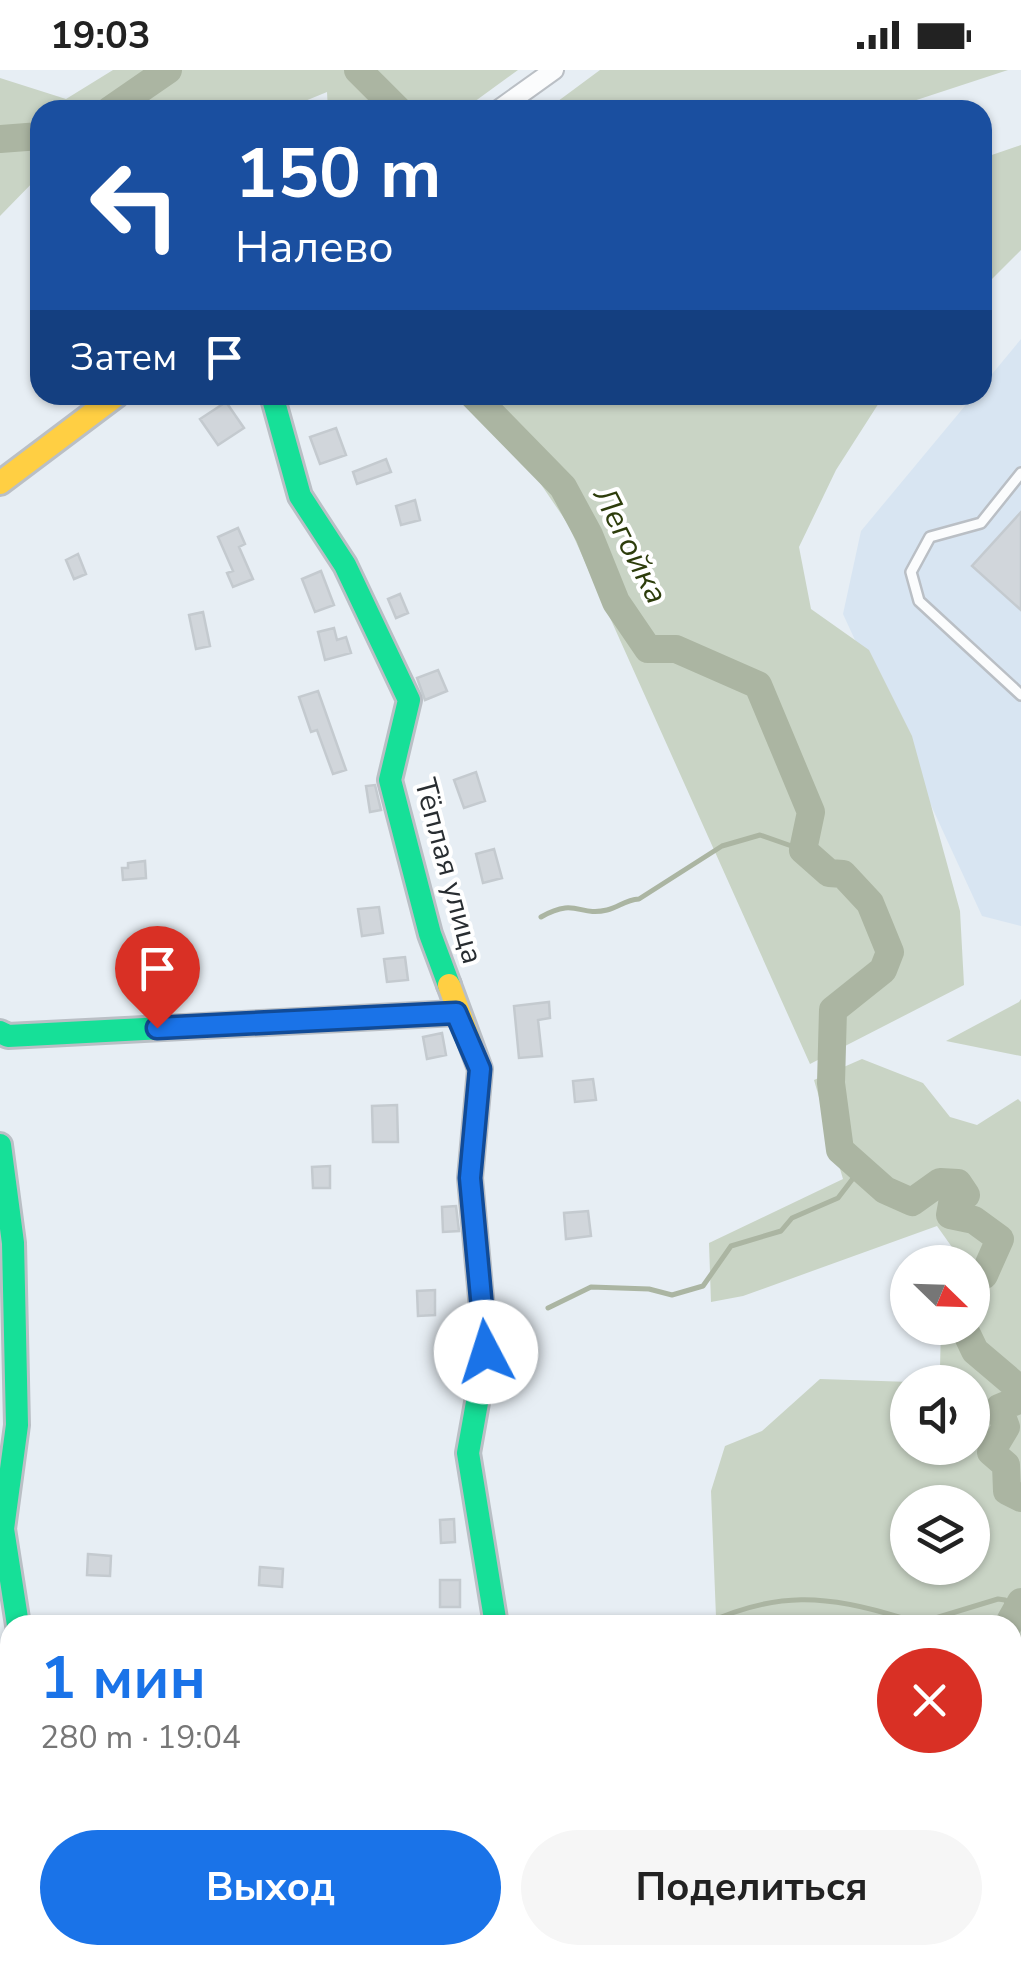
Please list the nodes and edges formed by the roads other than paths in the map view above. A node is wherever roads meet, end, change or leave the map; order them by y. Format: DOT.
graph roads {
  1 [pos="554,70"];
  2 [pos="512,100"];
  3 [pos="104,405"];
  4 [pos="272,405"];
  5 [pos="1021,473"];
  6 [pos="0,483"];
  7 [pos="1021,696"];
  8 [pos="456,1013"];
  9 [pos="0,1032"];
  10 [pos="0,1144"];
  11 [pos="16,1615"];
  12 [pos="494,1615"];
  1 -- 2 [label="street"];
  3 -- 6 [label="street"];
  4 -- 8 [label="street, Тёплая улица"];
  5 -- 7 [label="lane"];
  8 -- 9 [label="street"];
  8 -- 12 [label="street, Тёплая улица"];
  10 -- 11 [label="street"];
}
